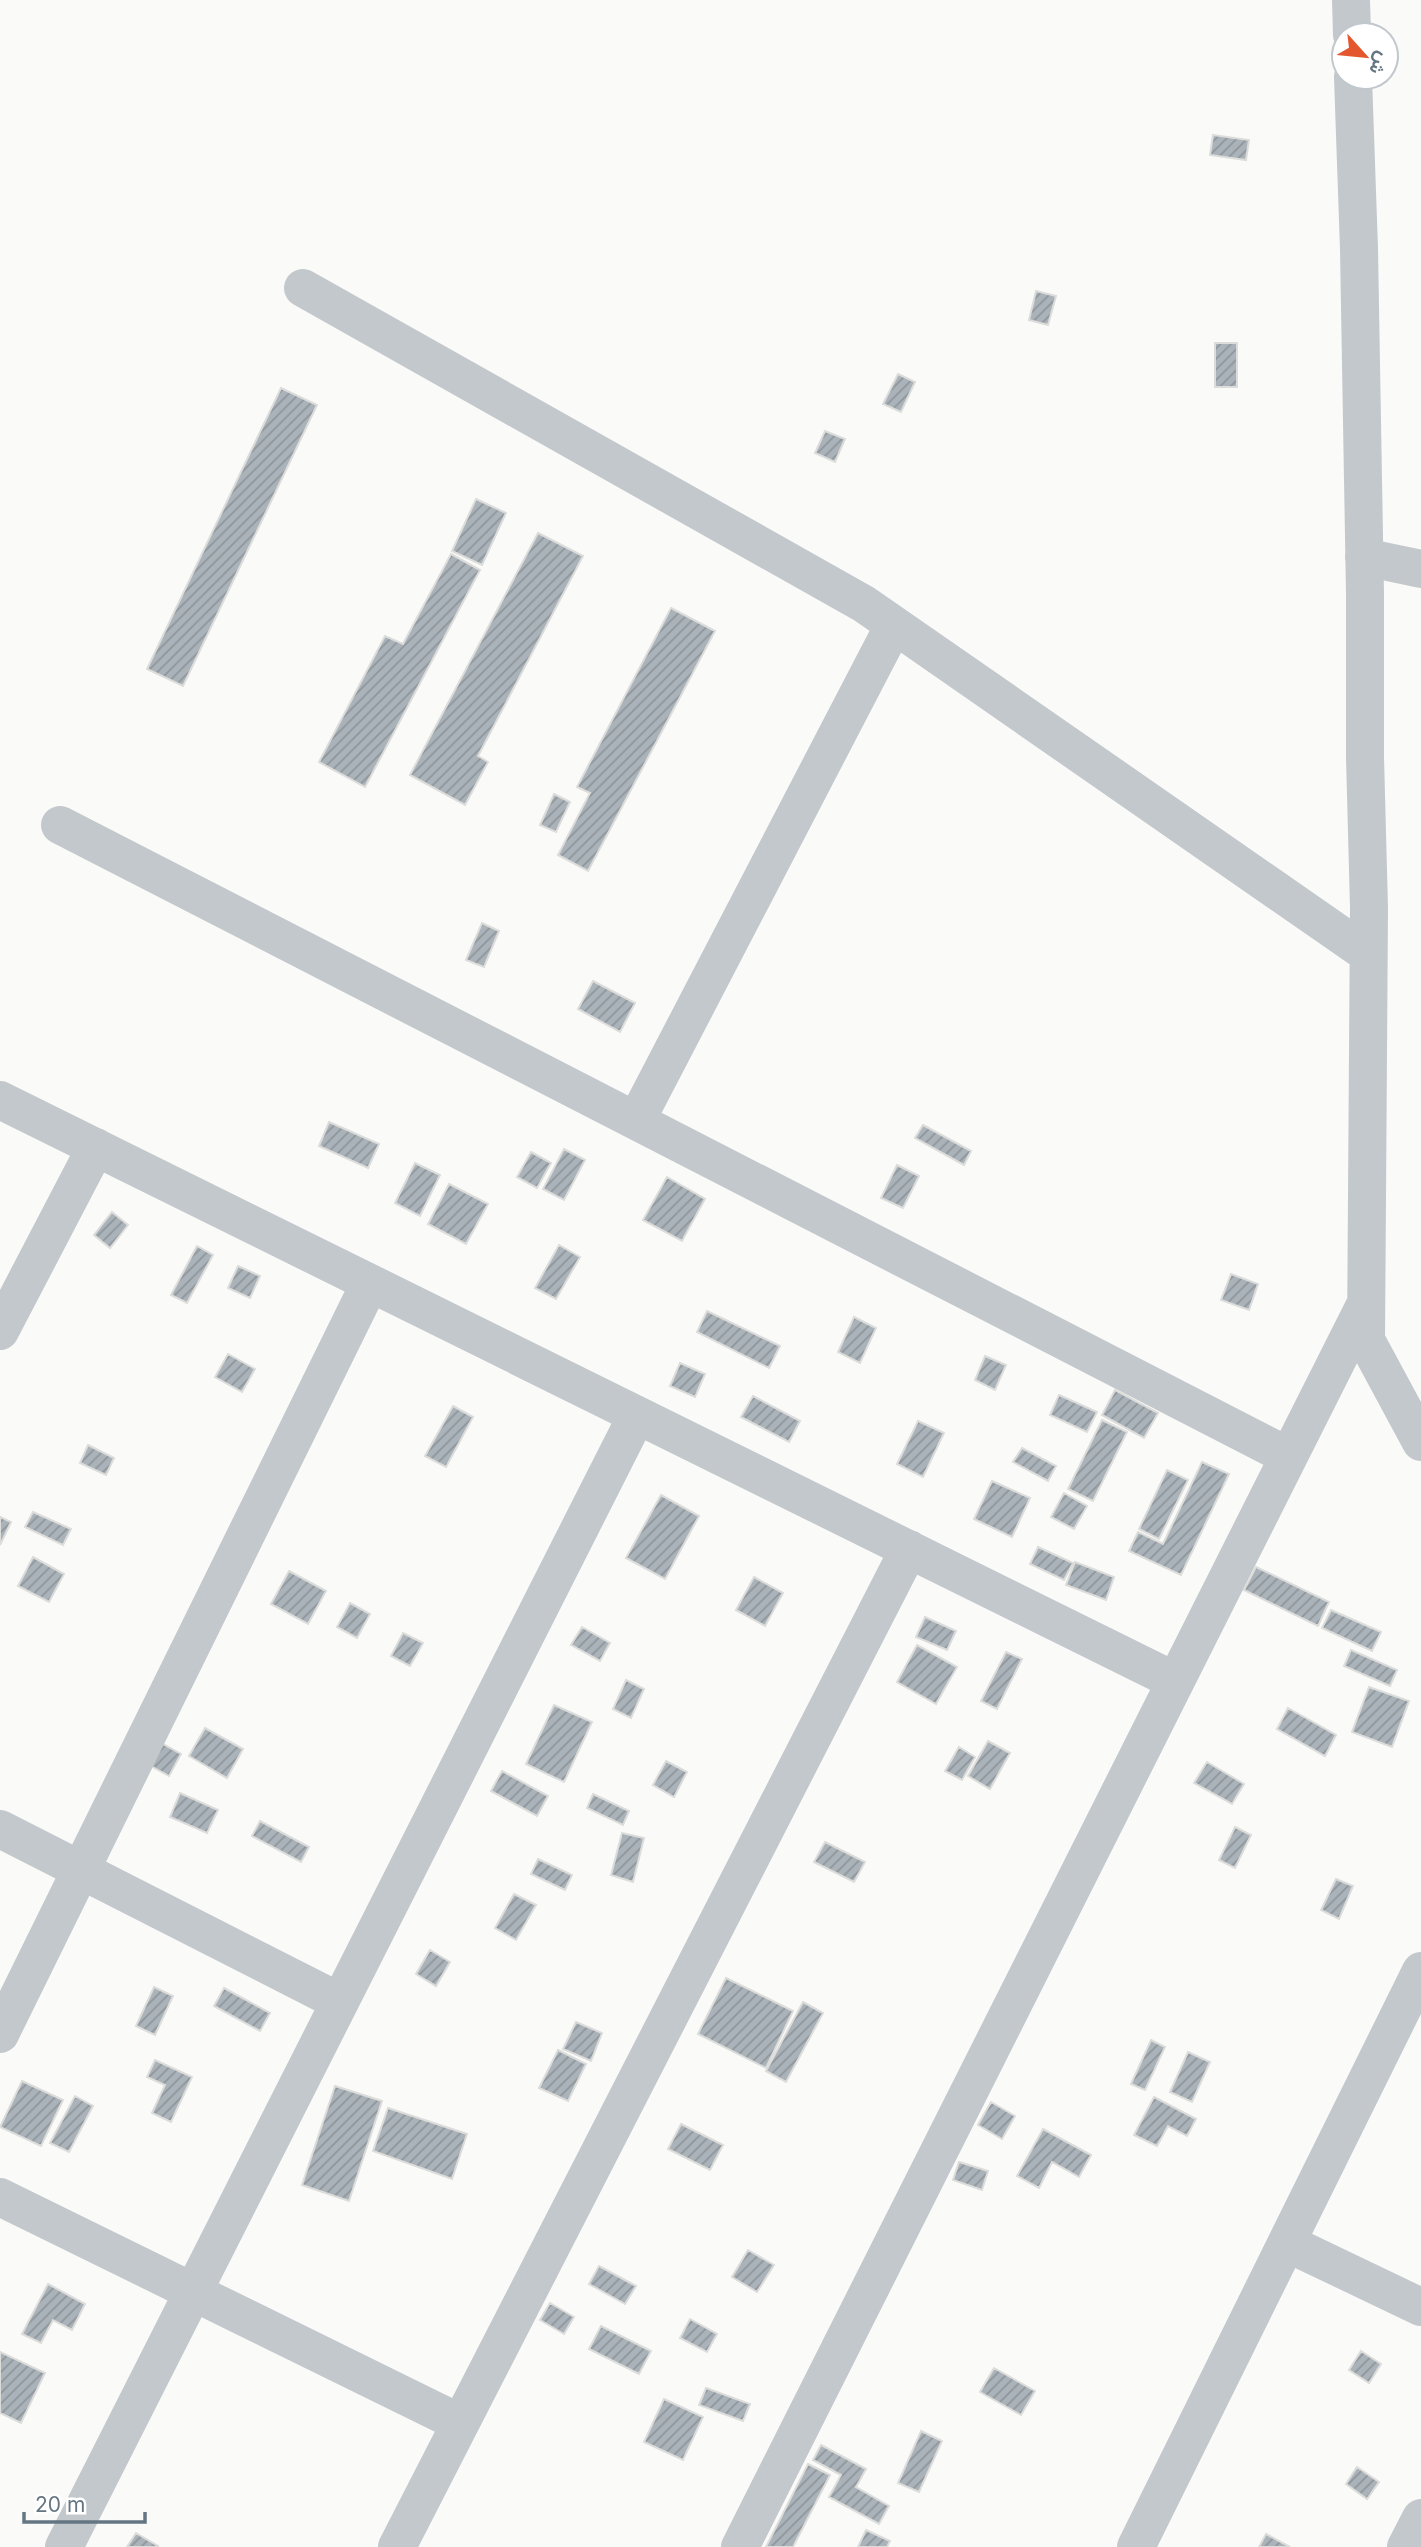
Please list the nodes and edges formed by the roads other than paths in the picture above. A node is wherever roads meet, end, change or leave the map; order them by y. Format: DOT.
graph roads {
  1 [pos="1351,0"];
  2 [pos="1352,21"];
  3 [pos="1353,91"];
  4 [pos="303,288"];
  5 [pos="1364,557"];
  6 [pos="1421,569"];
  7 [pos="894,625"];
  8 [pos="60,825"];
  9 [pos="1368,954"];
  10 [pos="0,1100"];
  11 [pos="636,1121"];
  12 [pos="96,1147"];
  13 [pos="370,1283"];
  14 [pos="1366,1303"];
  15 [pos="0,1331"];
  16 [pos="637,1415"];
  17 [pos="1421,1442"];
  18 [pos="1288,1456"];
  19 [pos="909,1549"];
  20 [pos="1175,1681"];
  21 [pos="0,1829"];
  22 [pos="81,1870"];
  23 [pos="1421,1971"];
  24 [pos="340,2002"];
  25 [pos="0,2034"];
  26 [pos="0,2197"];
  27 [pos="1287,2243"];
  28 [pos="193,2292"];
  29 [pos="1421,2307"];
  30 [pos="460,2423"];
  31 [pos="1421,2518"];
  32 [pos="64,2547"];
  33 [pos="397,2547"];
  34 [pos="740,2547"];
  35 [pos="1136,2547"];
  36 [pos="1406,2547"];
  1 -- 2 [label="street"];
  3 -- 5 [label="street"];
  4 -- 7 [label="street"];
  5 -- 6 [label="street"];
  5 -- 9 [label="street"];
  7 -- 9 [label="street"];
  7 -- 11 [label="street"];
  8 -- 11 [label="street"];
  9 -- 14 [label="street"];
  10 -- 12 [label="street"];
  11 -- 18 [label="street"];
  12 -- 13 [label="street"];
  12 -- 15 [label="street"];
  13 -- 16 [label="street"];
  13 -- 22 [label="street"];
  14 -- 17 [label="street"];
  14 -- 18 [label="street"];
  16 -- 19 [label="street"];
  16 -- 24 [label="street"];
  18 -- 20 [label="street"];
  19 -- 20 [label="street"];
  19 -- 30 [label="street"];
  20 -- 34 [label="street"];
  21 -- 22 [label="street"];
  22 -- 24 [label="street"];
  22 -- 25 [label="street"];
  23 -- 27 [label="street"];
  24 -- 28 [label="street"];
  26 -- 28 [label="street"];
  27 -- 29 [label="street"];
  27 -- 35 [label="street"];
  28 -- 30 [label="street"];
  28 -- 32 [label="street"];
  30 -- 33 [label="street"];
  31 -- 36 [label="street"];
}
